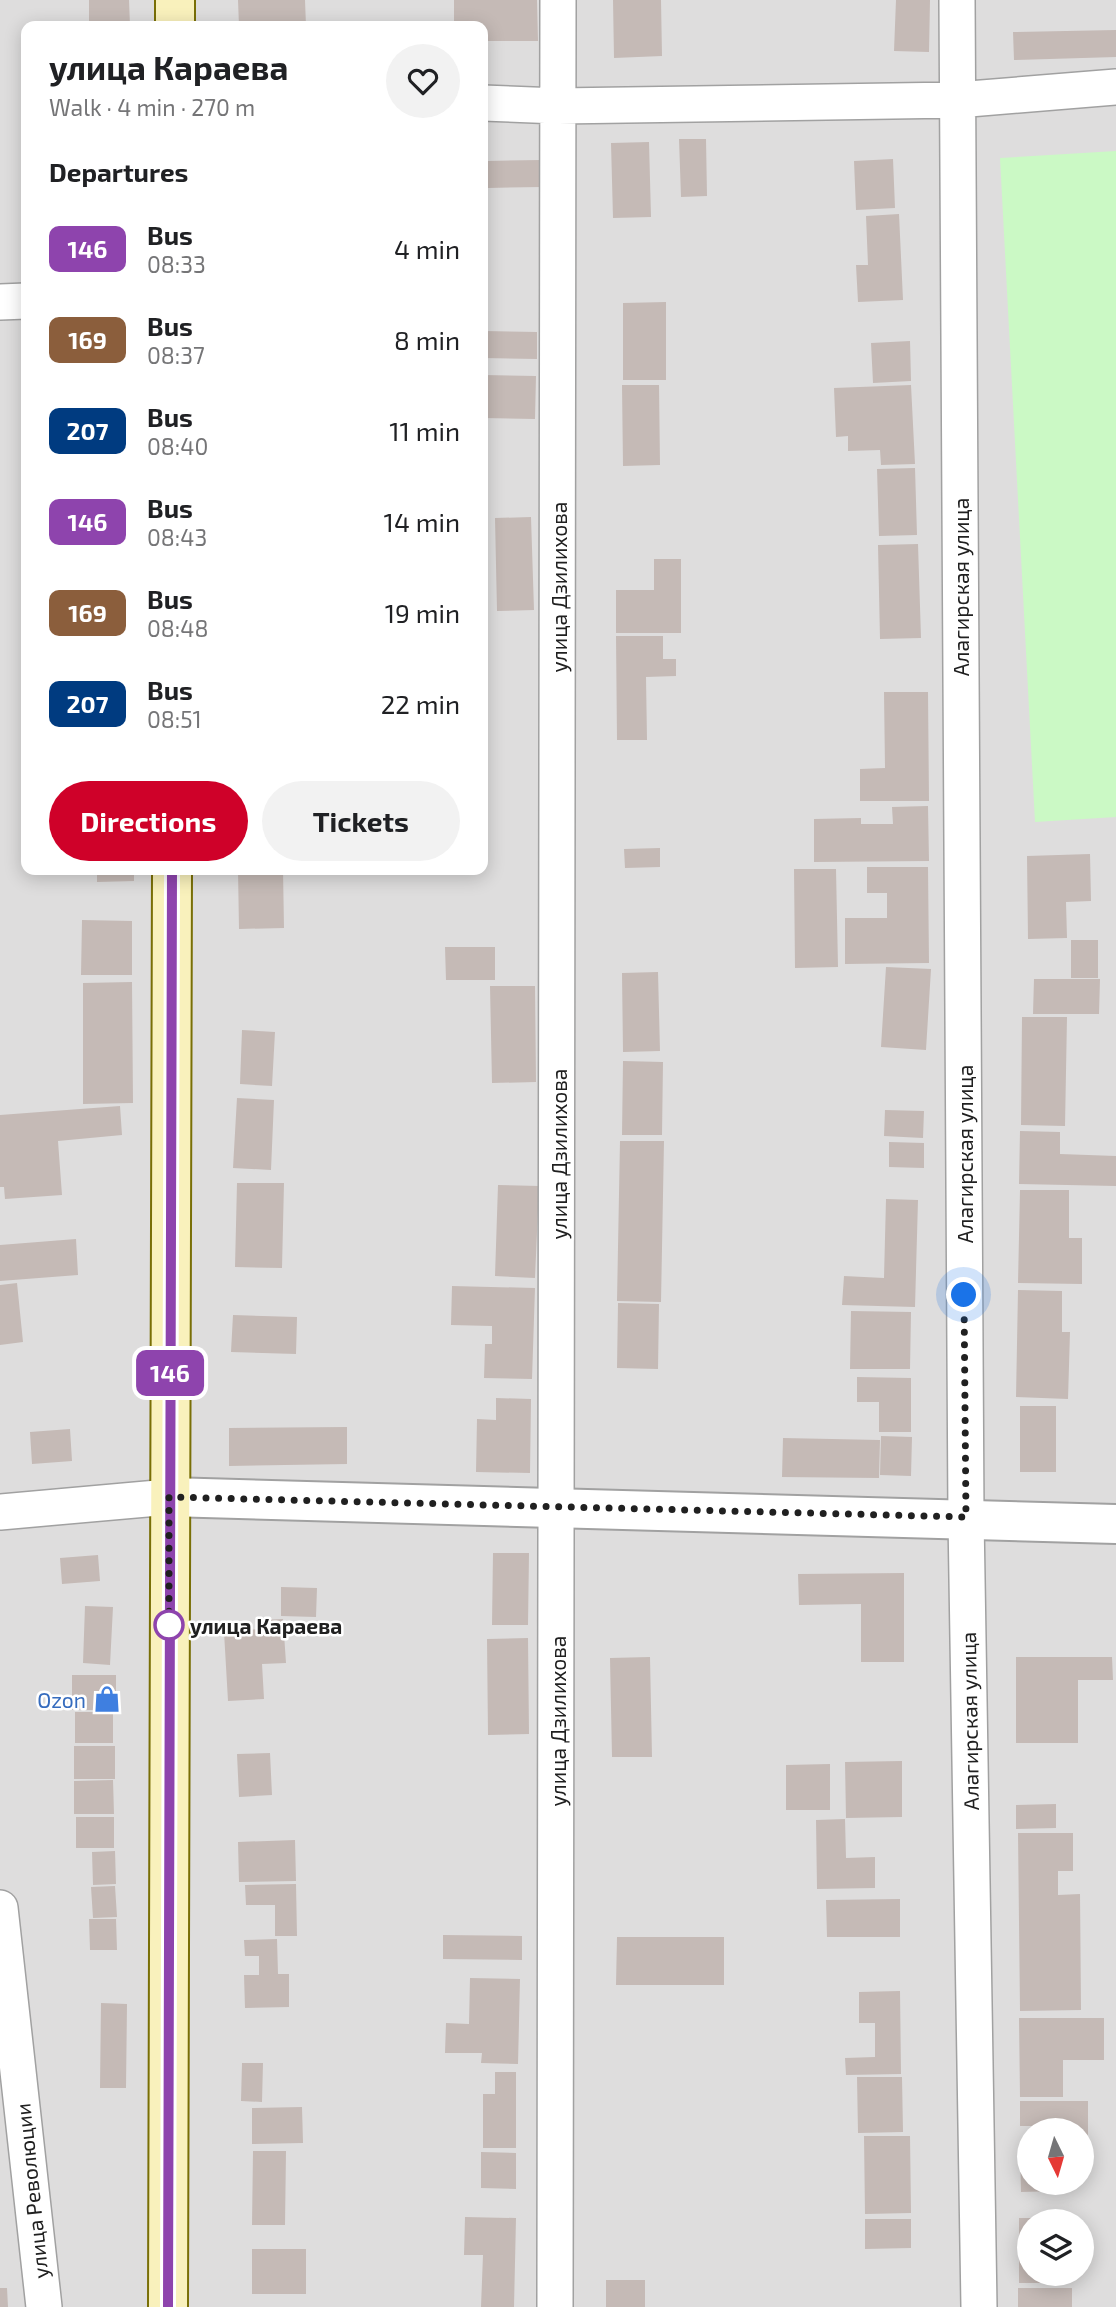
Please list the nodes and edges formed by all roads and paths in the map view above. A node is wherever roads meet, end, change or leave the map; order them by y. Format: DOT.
graph roads {
  1 [pos="175,0"];
  2 [pos="558,0"];
  3 [pos="957,0"];
  4 [pos="175,21"];
  5 [pos="1116,87"];
  6 [pos="957,100"];
  7 [pos="488,103"];
  8 [pos="558,106"];
  9 [pos="21,300"];
  10 [pos="0,302"];
  11 [pos="172,875"];
  12 [pos="169,1497"];
  13 [pos="558,1507"];
  14 [pos="0,1513"];
  15 [pos="966,1517"];
  16 [pos="1116,1524"];
  17 [pos="0,1908"];
  18 [pos="44,2307"];
  19 [pos="168,2307"];
  20 [pos="555,2307"];
  21 [pos="979,2307"];
  1 -- 4 [label="main road"];
  2 -- 8 [label="street, улица Дзилихова"];
  3 -- 6 [label="street, Алагирская улица"];
  5 -- 6 [label="street"];
  6 -- 8 [label="street"];
  6 -- 15 [label="street, Алагирская улица"];
  7 -- 8 [label="street"];
  8 -- 13 [label="street, улица Дзилихова"];
  9 -- 10 [label="street"];
  11 -- 12 [label="main road"];
  12 -- 13 [label="street"];
  12 -- 14 [label="street"];
  12 -- 19 [label="main road"];
  13 -- 15 [label="street"];
  13 -- 20 [label="street, улица Дзилихова"];
  15 -- 16 [label="street"];
  15 -- 21 [label="street, Алагирская улица"];
  17 -- 18 [label="street, улица Революции"];
}
